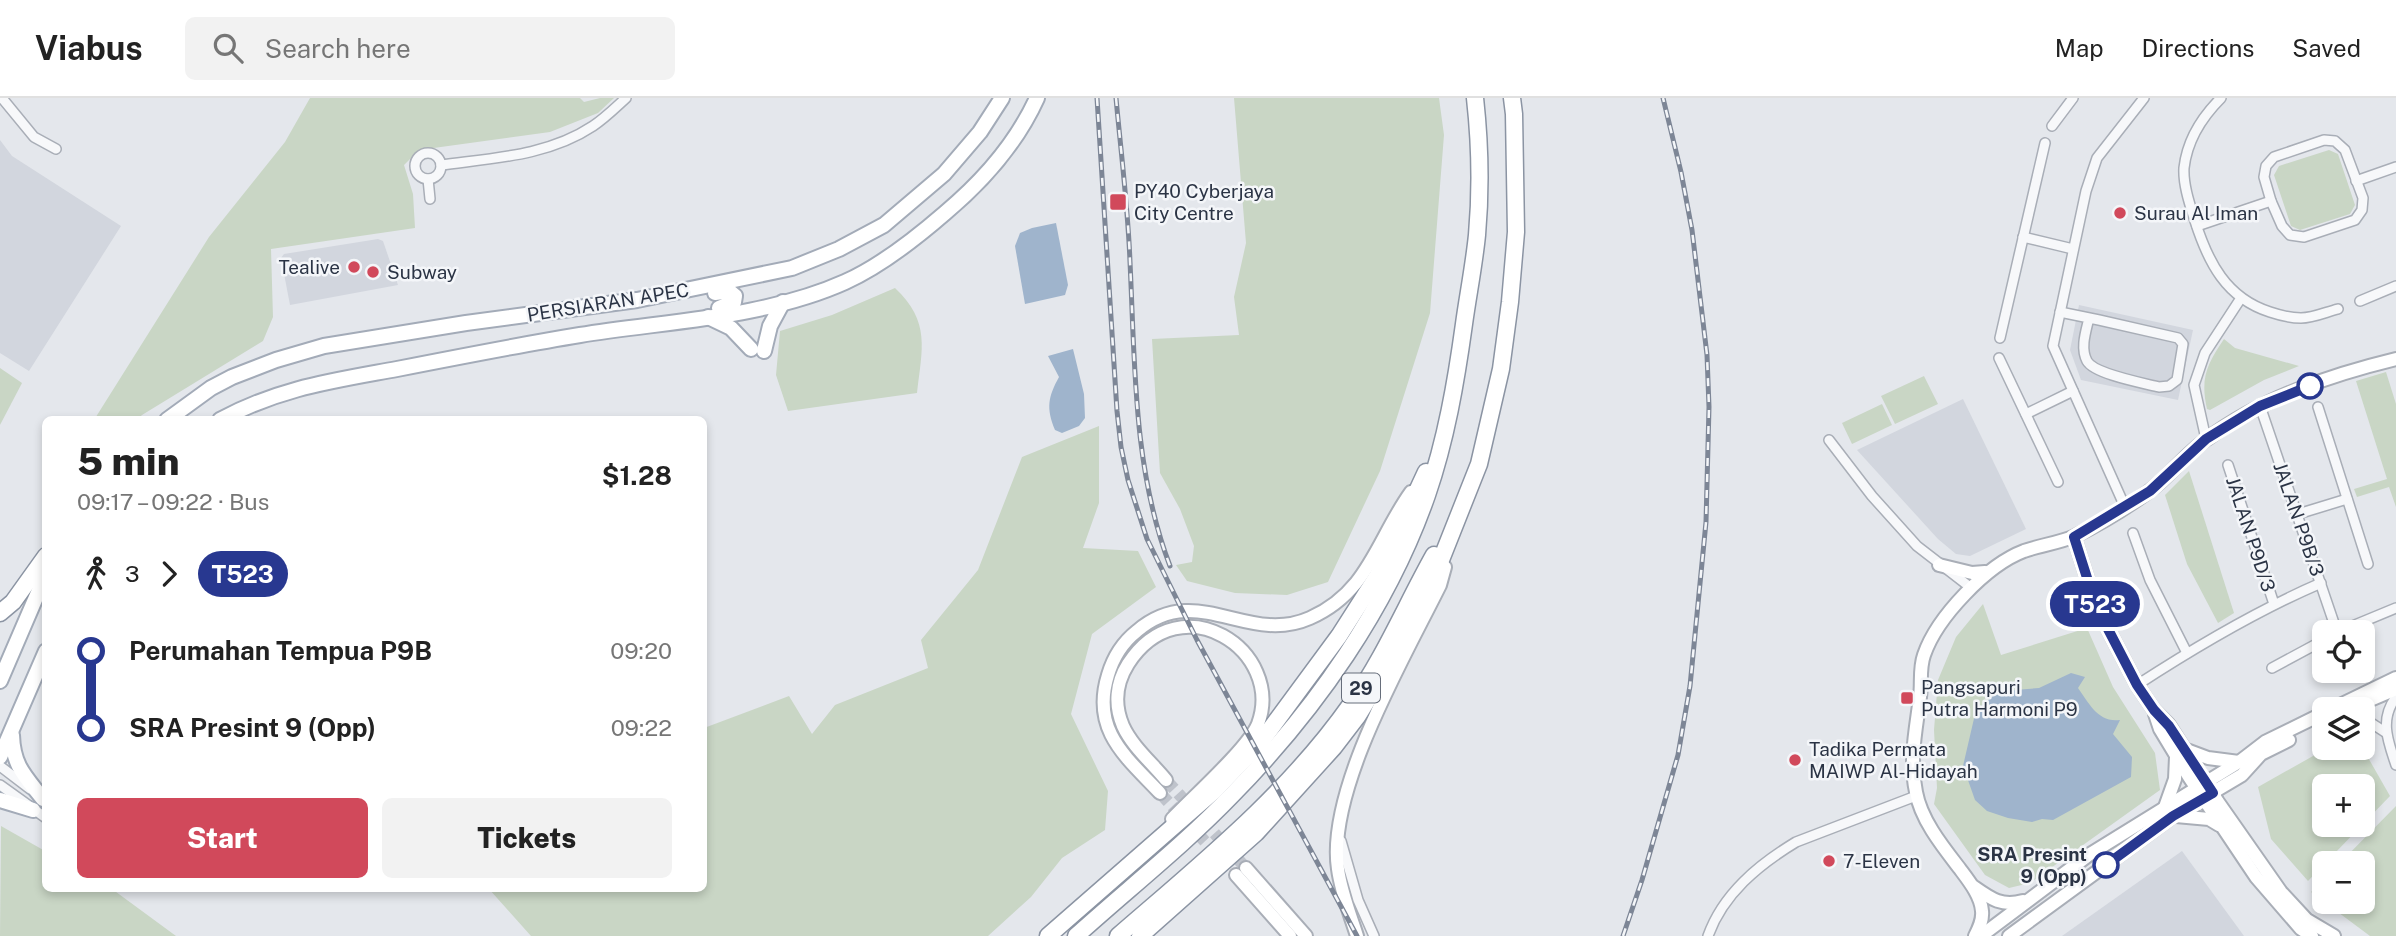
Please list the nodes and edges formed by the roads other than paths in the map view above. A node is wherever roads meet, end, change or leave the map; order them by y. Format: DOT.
graph roads {
  1 [pos="2,98"];
  2 [pos="626,98"];
  3 [pos="1002,98"];
  4 [pos="1037,98"];
  5 [pos="1475,98"];
  6 [pos="1512,98"];
  7 [pos="2073,98"];
  8 [pos="2144,98"];
  9 [pos="2221,98"];
  10 [pos="2052,126"];
  11 [pos="2045,144"];
  12 [pos="56,149"];
  13 [pos="441,165"];
  14 [pos="2396,167"];
  15 [pos="428,179"];
  16 [pos="2356,181"];
  17 [pos="430,199"];
  18 [pos="2271,201"];
  19 [pos="2197,226"];
  20 [pos="2023,237"];
  21 [pos="2073,249"];
  22 [pos="2396,286"];
  23 [pos="2241,298"];
  24 [pos="637,300"];
  25 [pos="2360,301"];
  26 [pos="783,302"];
  27 [pos="2338,309"];
  28 [pos="2060,312"];
  29 [pos="708,317"];
  30 [pos="2089,318"];
  31 [pos="646,325"];
  32 [pos="2000,338"];
  33 [pos="1999,358"];
  34 [pos="2396,359"];
  35 [pos="1501,369"];
  36 [pos="2177,380"];
  37 [pos="2194,384"];
  38 [pos="2073,391"];
  39 [pos="2260,406"];
  40 [pos="2318,407"];
  41 [pos="2026,414"];
  42 [pos="172,416"];
  43 [pos="227,416"];
  44 [pos="2206,439"];
  45 [pos="1829,440"];
  46 [pos="1440,452"];
  47 [pos="1479,464"];
  48 [pos="2228,465"];
  49 [pos="1422,477"];
  50 [pos="2058,482"];
  51 [pos="2347,499"];
  52 [pos="2125,507"];
  53 [pos="2298,514"];
  54 [pos="2133,533"];
  55 [pos="2074,537"];
  56 [pos="42,562"];
  57 [pos="2368,564"];
  58 [pos="1939,565"];
  59 [pos="1985,572"];
  60 [pos="42,583"];
  61 [pos="2321,583"];
  62 [pos="1970,587"];
  63 [pos="2274,604"];
  64 [pos="2396,608"];
  65 [pos="0,613"];
  66 [pos="2334,620"];
  67 [pos="2367,620"];
  68 [pos="2312,646"];
  69 [pos="2187,653"];
  70 [pos="42,660"];
  71 [pos="2272,668"];
  72 [pos="2396,678"];
  73 [pos="0,681"];
  74 [pos="2137,685"];
  75 [pos="2396,689"];
  76 [pos="2357,697"];
  77 [pos="2396,697"];
  78 [pos="2375,698"];
  79 [pos="2312,719"];
  80 [pos="2375,725"];
  81 [pos="2312,728"];
  82 [pos="12,730"];
  83 [pos="2385,732"];
  84 [pos="2180,752"];
  85 [pos="0,757"];
  86 [pos="2396,765"];
  87 [pos="0,766"];
  88 [pos="2240,769"];
  89 [pos="1166,780"];
  90 [pos="0,785"];
  91 [pos="1160,793"];
  92 [pos="2207,793"];
  93 [pos="1916,796"];
  94 [pos="42,797"];
  95 [pos="42,798"];
  96 [pos="0,800"];
  97 [pos="2169,812"];
  98 [pos="39,814"];
  99 [pos="2220,825"];
  100 [pos="2236,828"];
  101 [pos="1339,832"];
  102 [pos="1131,862"];
  103 [pos="1973,886"];
  104 [pos="2027,900"];
  105 [pos="2304,930"];
  106 [pos="1048,936"];
  107 [pos="1076,936"];
  108 [pos="1118,936"];
  109 [pos="1140,936"];
  110 [pos="1290,936"];
  111 [pos="1306,936"];
  112 [pos="1357,936"];
  113 [pos="1374,936"];
  114 [pos="1707,936"];
  115 [pos="1975,936"];
  116 [pos="1981,936"];
  117 [pos="2009,936"];
  118 [pos="2334,936"];
  1 -- 12 [label="street"];
  2 -- 13 [label="street"];
  3 -- 24 [label="main road, PERSIARAN APEC"];
  4 -- 26 [label="main road, PERSIARAN APEC"];
  5 -- 46 [label="highway, 29"];
  6 -- 35 [label="highway, 29"];
  7 -- 10 [label="street"];
  8 -- 21 [label="street"];
  9 -- 19 [label="street"];
  11 -- 20 [label="street"];
  13 -- 15 [label="street"];
  13 -- 15 [label="street"];
  14 -- 16 [label="street"];
  15 -- 17 [label="street"];
  16 -- 18 [label="street"];
  16 -- 18 [label="street"];
  18 -- 19 [label="street"];
  19 -- 23 [label="street"];
  20 -- 21 [label="street"];
  20 -- 32 [label="street"];
  21 -- 28 [label="street"];
  22 -- 25 [label="street"];
  23 -- 27 [label="street"];
  23 -- 37 [label="street"];
  24 -- 31 [label="main road"];
  24 -- 42 [label="main road, PERSIARAN APEC"];
  26 -- 29 [label="main road, PERSIARAN APEC"];
  26 -- 29 [label="main road"];
  28 -- 30 [label="street"];
  28 -- 38 [label="street"];
  29 -- 31 [label="main road, PERSIARAN APEC"];
  30 -- 36 [label="street"];
  30 -- 36 [label="street"];
  31 -- 43 [label="main road, PERSIARAN APEC"];
  33 -- 41 [label="street"];
  34 -- 39 [label="street"];
  35 -- 47 [label="highway"];
  35 -- 108 [label="highway, 29"];
  36 -- 37 [label="street"];
  37 -- 44 [label="street"];
  38 -- 41 [label="street"];
  38 -- 52 [label="street"];
  39 -- 44 [label="street"];
  39 -- 53 [label="street, JALAN P9B/3"];
  40 -- 51 [label="street"];
  41 -- 50 [label="street"];
  44 -- 52 [label="street"];
  45 -- 58 [label="street"];
  46 -- 49 [label="highway"];
  46 -- 107 [label="highway, 29"];
  47 -- 101 [label="street"];
  47 -- 109 [label="highway"];
  48 -- 63 [label="street, JALAN P9D/3"];
  49 -- 91 [label="street"];
  49 -- 102 [label="highway"];
  51 -- 53 [label="street"];
  51 -- 57 [label="street"];
  52 -- 55 [label="street"];
  53 -- 61 [label="street, JALAN P9B/3"];
  54 -- 69 [label="street"];
  55 -- 59 [label="street"];
  55 -- 74 [label="street"];
  56 -- 65 [label="highway"];
  58 -- 59 [label="street"];
  58 -- 62 [label="street"];
  59 -- 62 [label="street"];
  60 -- 73 [label="main road"];
  61 -- 63 [label="street"];
  61 -- 66 [label="street, JALAN P9B/3"];
  62 -- 93 [label="street"];
  63 -- 69 [label="street"];
  64 -- 67 [label="street"];
  68 -- 71 [label="street"];
  69 -- 74 [label="street"];
  70 -- 82 [label="main road"];
  72 -- 76 [label="street"];
  74 -- 84 [label="street"];
  75 -- 78 [label="street"];
  77 -- 83 [label="street"];
  79 -- 88 [label="street"];
  80 -- 83 [label="street"];
  81 -- 88 [label="street"];
  82 -- 85 [label="main road"];
  82 -- 94 [label="main road"];
  83 -- 86 [label="street"];
  84 -- 88 [label="street"];
  84 -- 92 [label="street"];
  84 -- 97 [label="street"];
  87 -- 95 [label="street"];
  88 -- 92 [label="street"];
  88 -- 100 [label="street"];
  89 -- 102 [label="street"];
  90 -- 98 [label="street"];
  92 -- 97 [label="street"];
  92 -- 99 [label="street"];
  92 -- 100 [label="street"];
  93 -- 103 [label="street"];
  93 -- 114 [label="street"];
  96 -- 98 [label="main road"];
  97 -- 99 [label="street"];
  97 -- 104 [label="street"];
  97 -- 117 [label="street"];
  99 -- 105 [label="street"];
  100 -- 105 [label="street"];
  101 -- 112 [label="street"];
  101 -- 113 [label="street"];
  102 -- 106 [label="highway"];
  103 -- 104 [label="street"];
  103 -- 115 [label="street"];
  104 -- 116 [label="street"];
  105 -- 118 [label="street"];
  110 -- 111 [label="street"];
}
